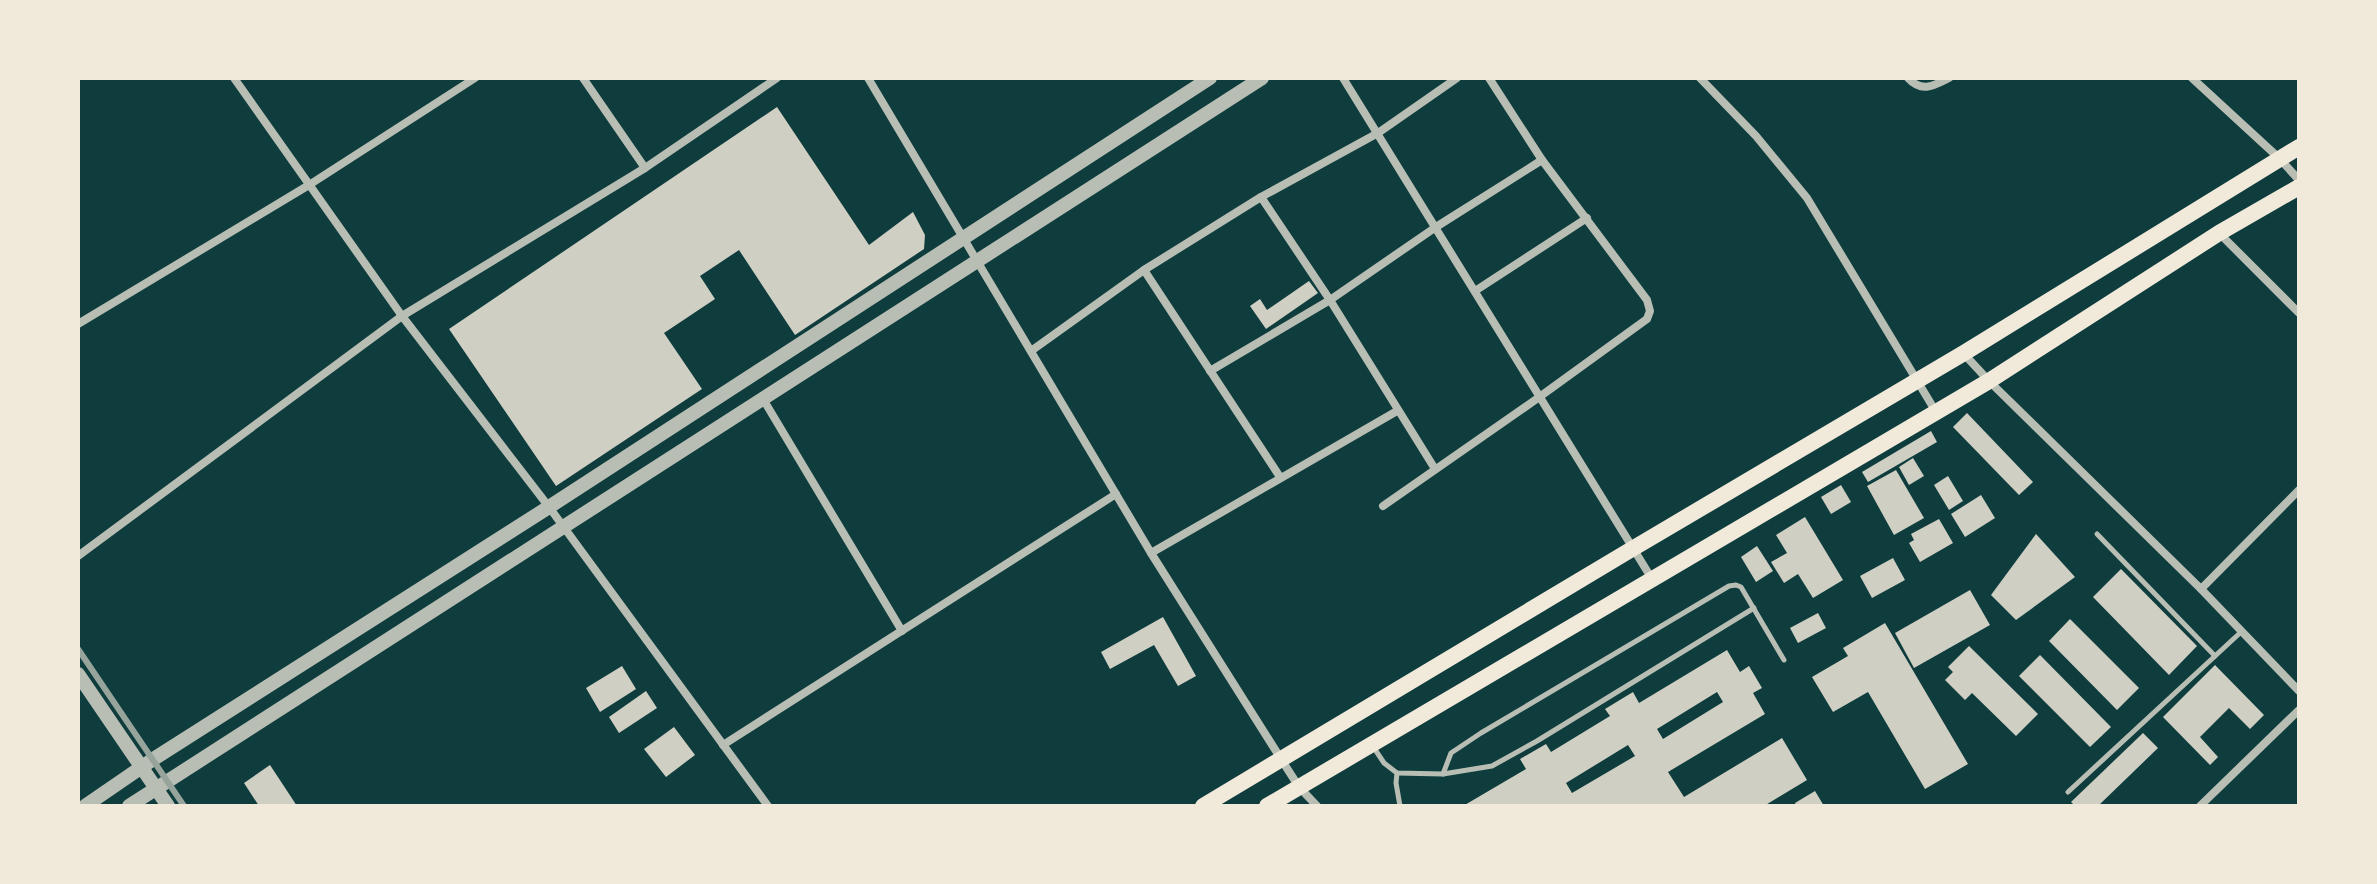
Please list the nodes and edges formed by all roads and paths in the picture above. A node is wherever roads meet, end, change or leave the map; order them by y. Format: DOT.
graph roads {
  1 [pos="234,78"];
  2 [pos="475,78"];
  3 [pos="583,78"];
  4 [pos="777,78"];
  5 [pos="868,78"];
  6 [pos="1210,78"];
  7 [pos="1262,78"];
  8 [pos="1343,78"];
  9 [pos="1457,78"];
  10 [pos="1489,78"];
  11 [pos="1700,78"];
  12 [pos="1908,78"];
  13 [pos="1949,78"];
  14 [pos="2192,78"];
  15 [pos="1378,133"];
  16 [pos="2299,147"];
  17 [pos="2279,158"];
  18 [pos="1542,160"];
  19 [pos="645,168"];
  20 [pos="2299,180"];
  21 [pos="309,185"];
  22 [pos="2299,187"];
  23 [pos="1261,197"];
  24 [pos="1587,218"];
  25 [pos="1436,227"];
  26 [pos="2219,233"];
  27 [pos="964,237"];
  28 [pos="978,262"];
  29 [pos="1144,270"];
  30 [pos="1475,291"];
  31 [pos="1330,300"];
  32 [pos="2299,313"];
  33 [pos="402,316"];
  34 [pos="78,324"];
  35 [pos="1031,351"];
  36 [pos="1964,353"];
  37 [pos="1210,371"];
  38 [pos="1917,381"];
  39 [pos="1989,381"];
  40 [pos="1538,398"];
  41 [pos="763,399"];
  42 [pos="1397,411"];
  43 [pos="1936,412"];
  44 [pos="1435,469"];
  45 [pos="1280,477"];
  46 [pos="2299,490"];
  47 [pos="1116,494"];
  48 [pos="1383,506"];
  49 [pos="549,507"];
  50 [pos="563,527"];
  51 [pos="2097,534"];
  52 [pos="1632,549"];
  53 [pos="1151,553"];
  54 [pos="78,556"];
  55 [pos="1652,579"];
  56 [pos="2201,589"];
  57 [pos="1754,608"];
  58 [pos="902,631"];
  59 [pos="2241,631"];
  60 [pos="2215,656"];
  61 [pos="1784,660"];
  62 [pos="78,674"];
  63 [pos="2299,691"];
  64 [pos="2299,710"];
  65 [pos="1372,744"];
  66 [pos="723,745"];
  67 [pos="1281,759"];
  68 [pos="142,768"];
  69 [pos="1397,773"];
  70 [pos="1443,774"];
  71 [pos="1299,787"];
  72 [pos="156,788"];
  73 [pos="2068,792"];
  74 [pos="85,806"];
  75 [pos="129,806"];
  76 [pos="168,806"];
  77 [pos="768,806"];
  78 [pos="1203,806"];
  79 [pos="1267,806"];
  80 [pos="1317,806"];
  81 [pos="1400,806"];
  82 [pos="2200,806"];
  1 -- 21 [label="street"];
  2 -- 21 [label="street"];
  3 -- 19 [label="street"];
  4 -- 19 [label="street"];
  5 -- 27 [label="street"];
  6 -- 27 [label="street"];
  7 -- 28 [label="street"];
  8 -- 15 [label="street"];
  9 -- 15 [label="street"];
  10 -- 18 [label="street"];
  11 -- 38 [label="street"];
  12 -- 13 [label="street"];
  14 -- 17 [label="street"];
  15 -- 23 [label="street"];
  15 -- 25 [label="street"];
  16 -- 17 [label="main road"];
  17 -- 20 [label="street"];
  17 -- 36 [label="main road"];
  18 -- 24 [label="street"];
  18 -- 25 [label="street"];
  19 -- 33 [label="street"];
  21 -- 33 [label="street"];
  21 -- 34 [label="street"];
  22 -- 26 [label="main road"];
  23 -- 29 [label="street"];
  23 -- 31 [label="street"];
  24 -- 30 [label="street"];
  24 -- 40 [label="street"];
  25 -- 30 [label="street"];
  25 -- 31 [label="street"];
  26 -- 32 [label="street"];
  26 -- 39 [label="main road"];
  27 -- 28 [label="street"];
  27 -- 49 [label="street"];
  28 -- 35 [label="street"];
  28 -- 41 [label="street"];
  29 -- 35 [label="street"];
  29 -- 37 [label="street"];
  30 -- 40 [label="street"];
  31 -- 37 [label="street"];
  31 -- 42 [label="street"];
  33 -- 49 [label="street"];
  33 -- 54 [label="street"];
  35 -- 47 [label="street"];
  36 -- 38 [label="main road"];
  36 -- 39 [label="street"];
  37 -- 45 [label="street"];
  38 -- 43 [label="street"];
  38 -- 52 [label="main road"];
  39 -- 43 [label="main road"];
  39 -- 56 [label="street"];
  40 -- 44 [label="street"];
  40 -- 52 [label="street"];
  41 -- 50 [label="street"];
  41 -- 58 [label="street"];
  42 -- 44 [label="street"];
  42 -- 45 [label="street"];
  43 -- 55 [label="main road"];
  44 -- 48 [label="street"];
  45 -- 53 [label="street"];
  46 -- 56 [label="street"];
  47 -- 53 [label="street"];
  47 -- 58 [label="street"];
  49 -- 50 [label="street"];
  49 -- 68 [label="street"];
  50 -- 66 [label="street"];
  50 -- 72 [label="street"];
  51 -- 60 [label="lane"];
  52 -- 55 [label="street"];
  52 -- 67 [label="main road"];
  53 -- 67 [label="street"];
  55 -- 65 [label="main road"];
  56 -- 59 [label="street"];
  57 -- 61 [label="lane"];
  57 -- 70 [label="lane"];
  57 -- 70 [label="lane"];
  58 -- 66 [label="street"];
  59 -- 60 [label="lane"];
  59 -- 63 [label="street"];
  60 -- 73 [label="lane"];
  62 -- 68 [label="street"];
  64 -- 82 [label="street"];
  65 -- 69 [label="lane"];
  65 -- 71 [label="main road"];
  66 -- 77 [label="street"];
  67 -- 71 [label="street"];
  67 -- 78 [label="main road"];
  68 -- 72 [label="street"];
  68 -- 74 [label="street"];
  69 -- 70 [label="lane"];
  69 -- 81 [label="lane"];
  71 -- 79 [label="main road"];
  71 -- 80 [label="street"];
  72 -- 75 [label="street"];
  72 -- 76 [label="street"];
}
